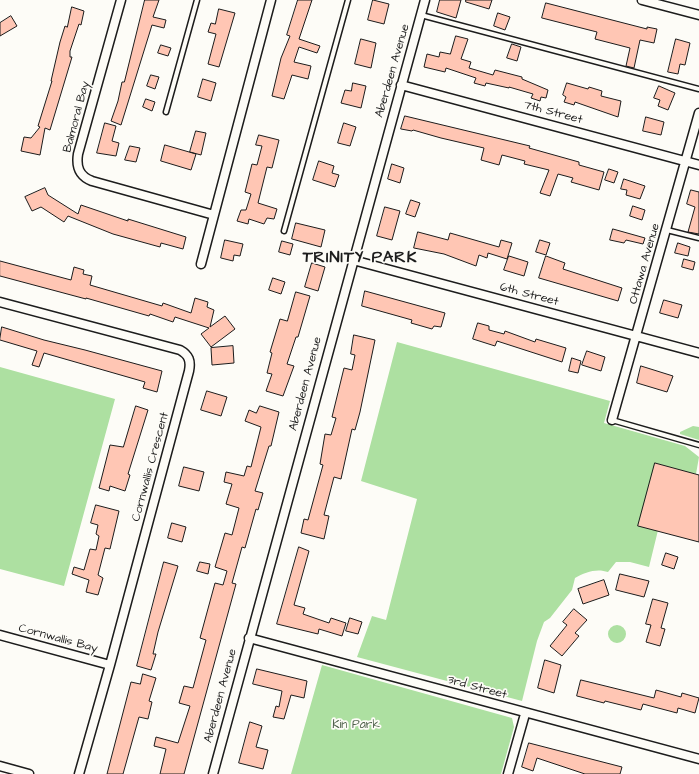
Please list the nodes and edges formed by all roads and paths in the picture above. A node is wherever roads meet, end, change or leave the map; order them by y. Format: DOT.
graph roads {
  1 [pos="121,0"];
  2 [pos="197,0"];
  3 [pos="271,0"];
  4 [pos="348,0"];
  5 [pos="425,0"];
  6 [pos="642,0"];
  7 [pos="421,15"];
  8 [pos="699,15"];
  9 [pos="401,85"];
  10 [pos="699,89"];
  11 [pos="166,112"];
  12 [pos="699,113"];
  13 [pos="686,161"];
  14 [pos="699,165"];
  15 [pos="214,215"];
  16 [pos="667,230"];
  17 [pos="284,232"];
  18 [pos="699,238"];
  19 [pos="353,260"];
  20 [pos="201,264"];
  21 [pos="0,302"];
  22 [pos="636,336"];
  23 [pos="699,353"];
  24 [pos="612,420"];
  25 [pos="699,445"];
  26 [pos="0,635"];
  27 [pos="249,638"];
  28 [pos="110,665"];
  29 [pos="525,714"];
  30 [pos="699,760"];
  31 [pos="0,766"];
  32 [pos="29,774"];
  33 [pos="79,774"];
  34 [pos="213,774"];
  35 [pos="508,774"];
  1 -- 15 [label="street, Balmoral Bay"];
  2 -- 11 [label="lane"];
  3 -- 15 [label="street"];
  4 -- 17 [label="lane"];
  5 -- 7 [label="street, Aberdeen Avenue"];
  6 -- 8 [label="street"];
  7 -- 9 [label="street, Aberdeen Avenue"];
  7 -- 10 [label="lane"];
  9 -- 13 [label="street, 7th Street"];
  9 -- 19 [label="street, Aberdeen Avenue"];
  12 -- 13 [label="street, Ottawa Avenue"];
  13 -- 14 [label="street, 7th Street"];
  13 -- 16 [label="street, Ottawa Avenue"];
  15 -- 20 [label="street"];
  16 -- 18 [label="lane"];
  16 -- 22 [label="street, Ottawa Avenue"];
  19 -- 22 [label="street, 6th Street"];
  19 -- 27 [label="street, Aberdeen Avenue"];
  21 -- 28 [label="street, Cornwallis Crescent"];
  22 -- 23 [label="street, 6th Street"];
  22 -- 24 [label="street, Ottawa Avenue"];
  24 -- 25 [label="lane"];
  26 -- 28 [label="street, Cornwallis Bay"];
  27 -- 29 [label="street, 3rd Street"];
  27 -- 34 [label="street, Aberdeen Avenue"];
  28 -- 33 [label="street, Cornwallis Crescent"];
  29 -- 30 [label="street, 3rd Street"];
  29 -- 35 [label="street"];
  31 -- 32 [label="street"];
}
